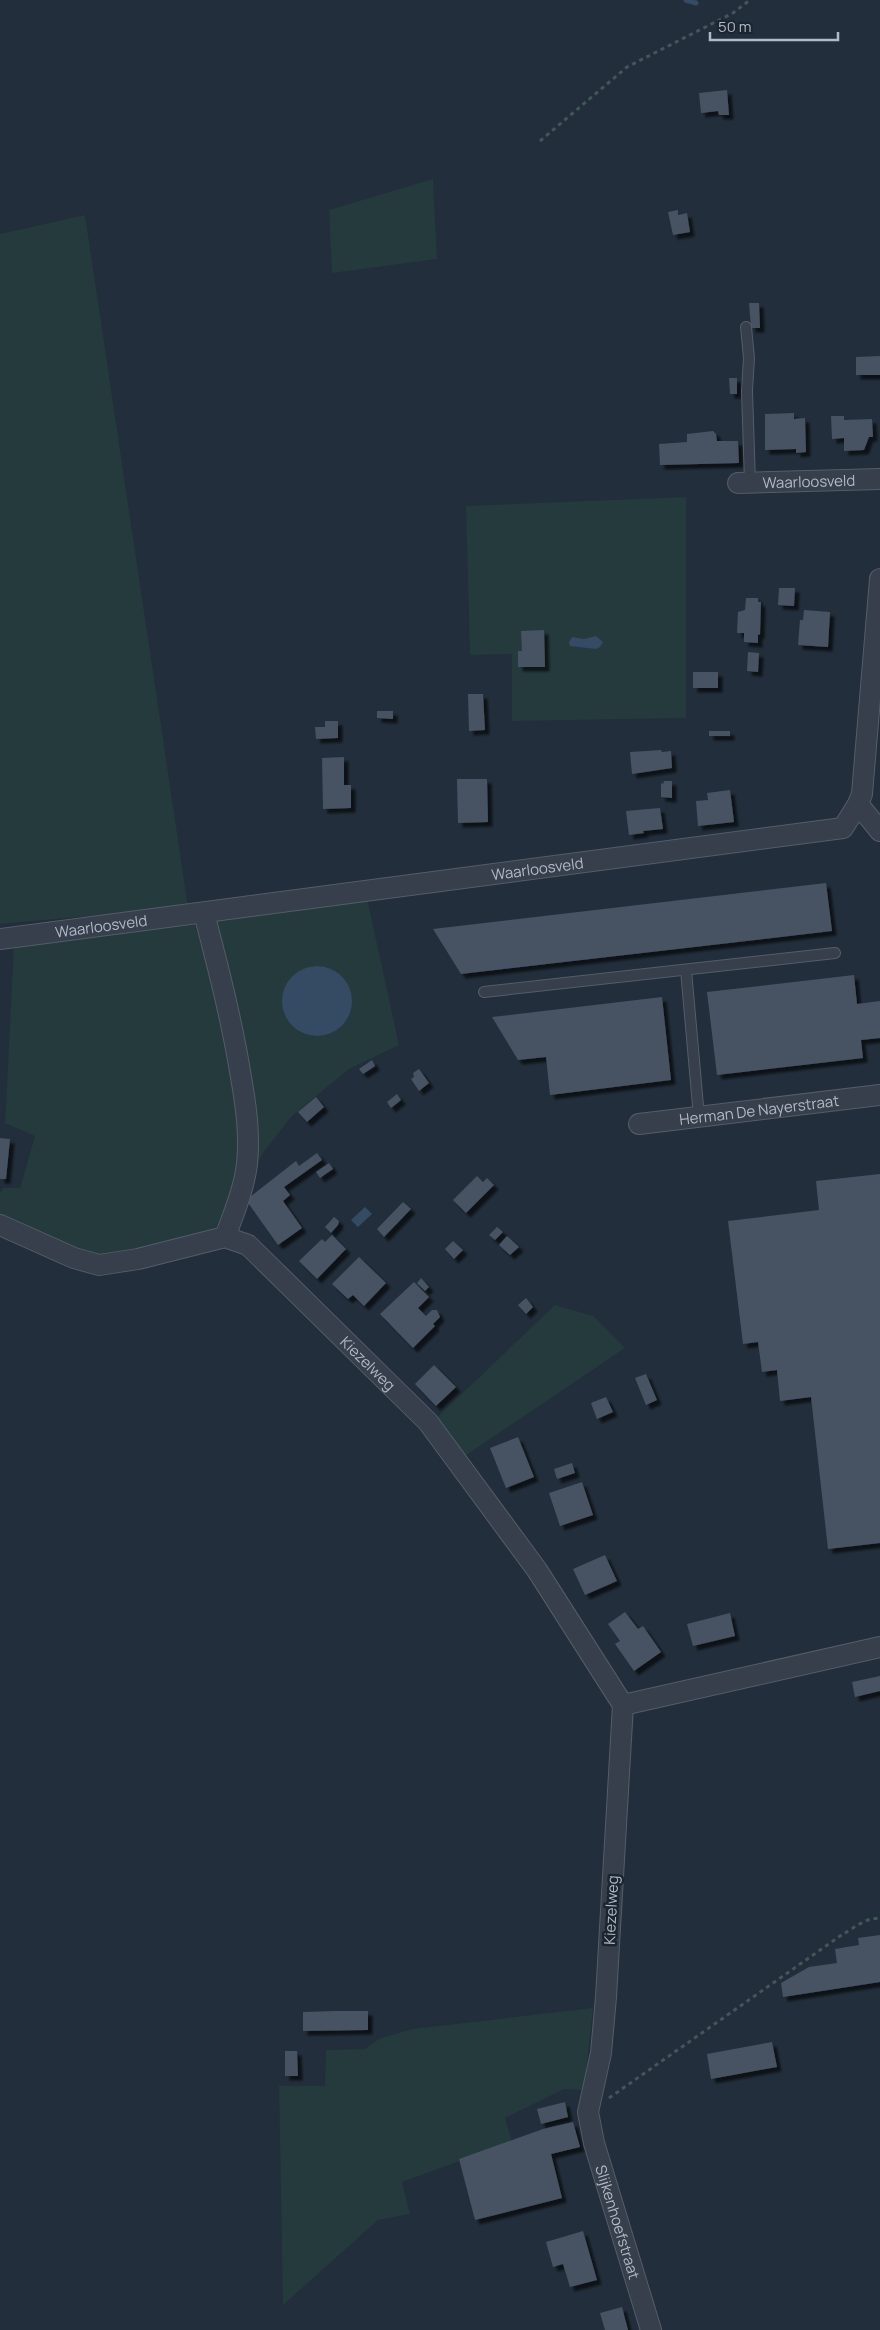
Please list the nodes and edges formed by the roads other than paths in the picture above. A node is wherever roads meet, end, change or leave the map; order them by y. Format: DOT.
graph roads {
  1 [pos="746,327"];
  2 [pos="880,480"];
  3 [pos="744,483"];
  4 [pos="880,579"];
  5 [pos="858,804"];
  6 [pos="880,831"];
  7 [pos="204,913"];
  8 [pos="0,939"];
  9 [pos="835,953"];
  10 [pos="686,970"];
  11 [pos="484,992"];
  12 [pos="880,1095"];
  13 [pos="699,1117"];
  14 [pos="639,1124"];
  15 [pos="0,1224"];
  16 [pos="225,1237"];
  17 [pos="880,1647"];
  18 [pos="623,1705"];
  19 [pos="588,2112"];
  20 [pos="651,2330"];
  1 -- 3 [label="lane"];
  2 -- 3 [label="street, Waarloosveld"];
  4 -- 5 [label="street, Waarloosveld"];
  5 -- 6 [label="street"];
  5 -- 7 [label="street, Waarloosveld"];
  7 -- 8 [label="street, Waarloosveld"];
  7 -- 16 [label="street"];
  9 -- 10 [label="lane"];
  10 -- 11 [label="lane"];
  10 -- 13 [label="lane"];
  12 -- 13 [label="street, Herman De Nayerstraat"];
  13 -- 14 [label="street, Herman De Nayerstraat"];
  15 -- 16 [label="street"];
  16 -- 18 [label="street, Kiezelweg"];
  17 -- 18 [label="street"];
  18 -- 19 [label="street, Kiezelweg"];
  19 -- 20 [label="street, Slijkenhoefstraat"];
}
